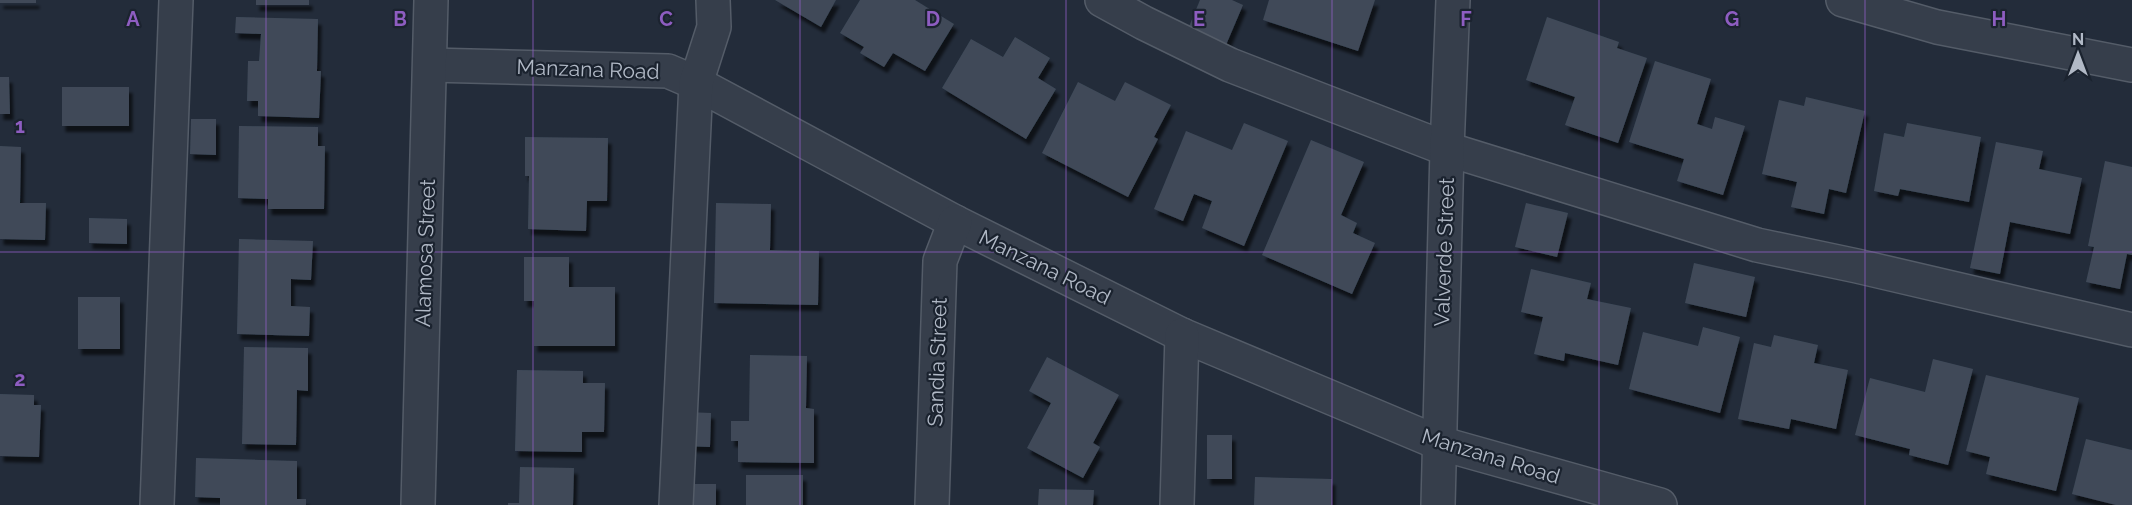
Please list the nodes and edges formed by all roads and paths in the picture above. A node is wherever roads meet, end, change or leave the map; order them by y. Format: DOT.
graph roads {
  1 [pos="176,0"];
  2 [pos="431,0"];
  3 [pos="713,0"];
  4 [pos="1102,0"];
  5 [pos="1453,0"];
  6 [pos="1843,0"];
  7 [pos="430,65"];
  8 [pos="2132,65"];
  9 [pos="696,83"];
  10 [pos="1447,149"];
  11 [pos="955,222"];
  12 [pos="2132,330"];
  13 [pos="1182,335"];
  14 [pos="1439,443"];
  15 [pos="157,505"];
  16 [pos="418,505"];
  17 [pos="676,505"];
  18 [pos="932,505"];
  19 [pos="1176,505"];
  20 [pos="1438,505"];
  21 [pos="1660,505"];
  1 -- 15 [label="street"];
  2 -- 7 [label="street, Alamosa Street"];
  3 -- 9 [label="street"];
  4 -- 10 [label="street"];
  5 -- 10 [label="street, Valverde Street"];
  6 -- 8 [label="street"];
  7 -- 9 [label="street, Manzana Road"];
  7 -- 16 [label="street, Alamosa Street"];
  9 -- 11 [label="street, Manzana Road"];
  9 -- 17 [label="street"];
  10 -- 12 [label="street"];
  10 -- 14 [label="street, Valverde Street"];
  11 -- 13 [label="street, Manzana Road"];
  11 -- 18 [label="street, Sandia Street"];
  13 -- 14 [label="street, Manzana Road"];
  13 -- 19 [label="street"];
  14 -- 20 [label="street, Valverde Street"];
  14 -- 21 [label="street, Manzana Road"];
}
